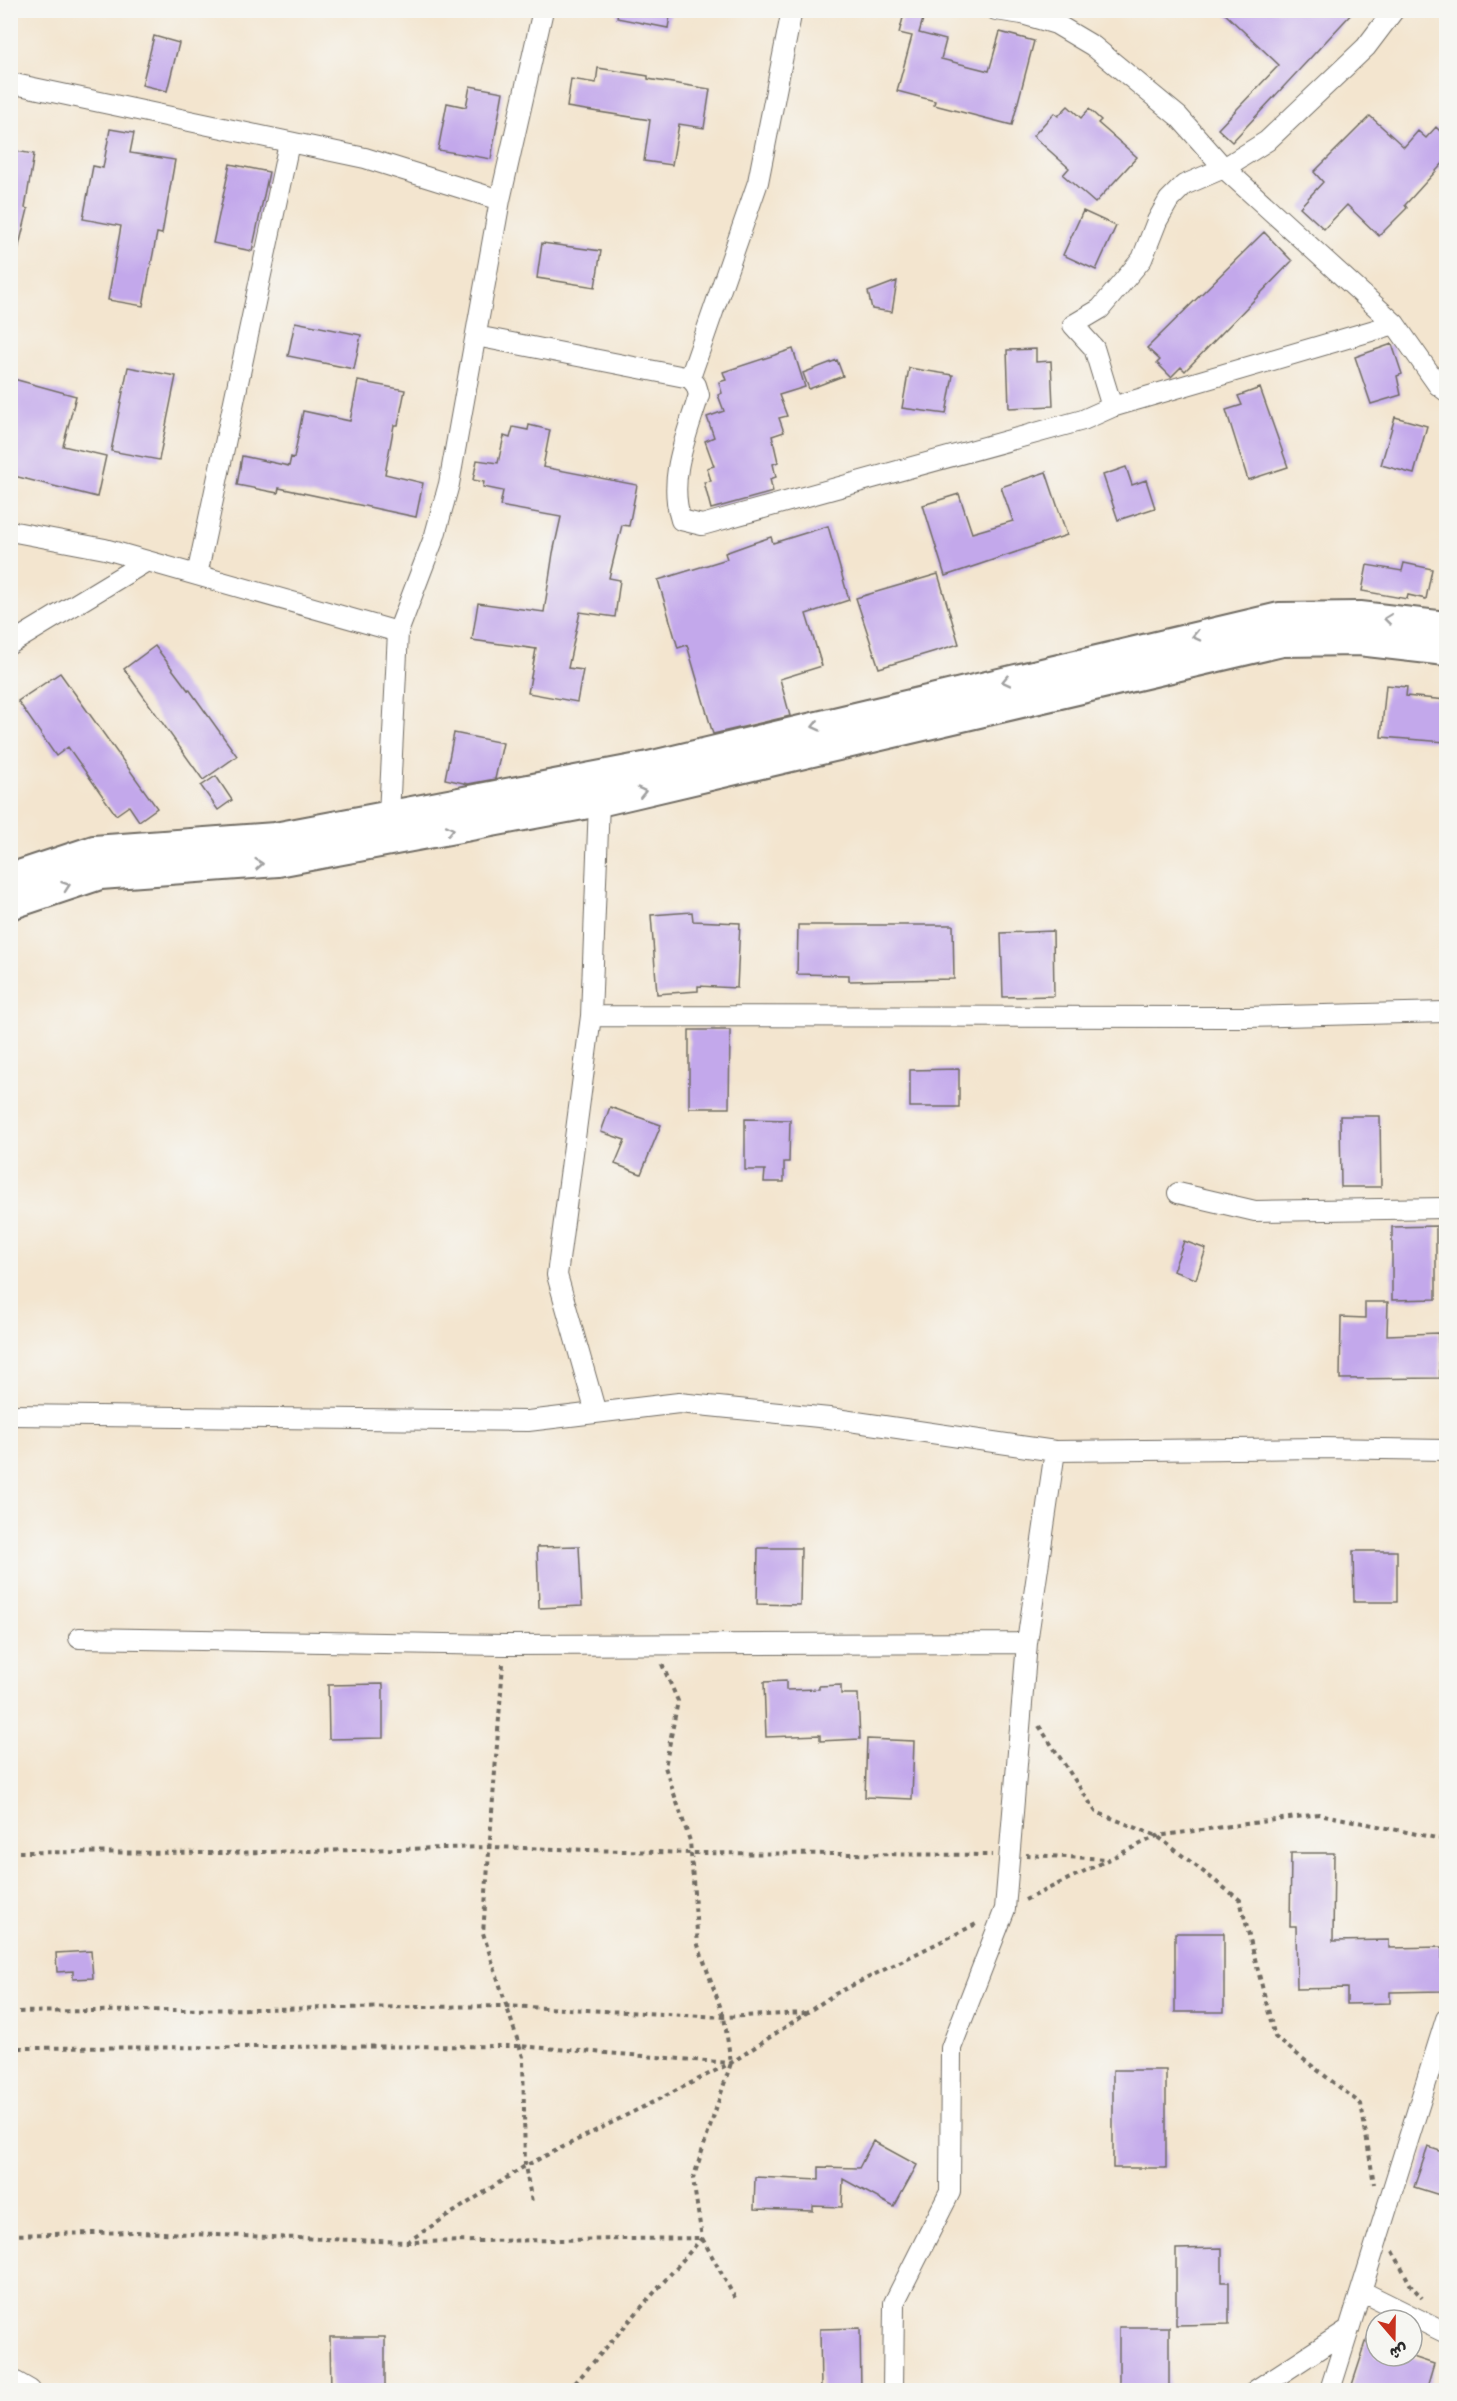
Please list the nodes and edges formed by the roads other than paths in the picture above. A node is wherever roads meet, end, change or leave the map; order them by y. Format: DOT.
graph roads {
  1 [pos="543,10"];
  2 [pos="792,10"];
  3 [pos="996,10"];
  4 [pos="1394,10"];
  5 [pos="10,83"];
  6 [pos="289,142"];
  7 [pos="1224,168"];
  8 [pos="500,200"];
  9 [pos="1395,324"];
  10 [pos="476,336"];
  11 [pos="690,378"];
  12 [pos="1446,391"];
  13 [pos="1112,407"];
  14 [pos="10,531"];
  15 [pos="147,561"];
  16 [pos="197,575"];
  17 [pos="1446,626"];
  18 [pos="398,632"];
  19 [pos="10,644"];
  20 [pos="1446,651"];
  21 [pos="599,802"];
  22 [pos="389,815"];
  23 [pos="10,878"];
  24 [pos="10,905"];
  25 [pos="1446,1012"];
  26 [pos="591,1016"];
  27 [pos="1178,1193"];
  28 [pos="1446,1208"];
  29 [pos="596,1413"];
  30 [pos="10,1415"];
  31 [pos="1446,1450"];
  32 [pos="1055,1452"];
  33 [pos="79,1638"];
  34 [pos="1027,1643"];
  35 [pos="1446,2019"];
  36 [pos="1361,2291"];
  37 [pos="1349,2330"];
  38 [pos="1446,2333"];
  39 [pos="10,2382"];
  40 [pos="30,2391"];
  41 [pos="893,2391"];
  42 [pos="1256,2391"];
  43 [pos="1330,2391"];
  1 -- 8 [label="street"];
  2 -- 11 [label="street"];
  3 -- 7 [label="street"];
  4 -- 7 [label="street"];
  5 -- 6 [label="street"];
  6 -- 8 [label="street"];
  6 -- 16 [label="street"];
  7 -- 9 [label="street"];
  7 -- 13 [label="street"];
  8 -- 10 [label="street"];
  9 -- 12 [label="street"];
  9 -- 13 [label="street"];
  10 -- 11 [label="street"];
  10 -- 18 [label="street"];
  11 -- 13 [label="street"];
  14 -- 15 [label="street"];
  15 -- 16 [label="street"];
  15 -- 19 [label="street"];
  16 -- 18 [label="street"];
  17 -- 22 [label="street, one-way"];
  18 -- 22 [label="street"];
  21 -- 20 [label="street, one-way"];
  24 -- 21 [label="street, one-way"];
  21 -- 26 [label="street"];
  22 -- 23 [label="street"];
  25 -- 26 [label="street"];
  26 -- 29 [label="street"];
  27 -- 28 [label="street"];
  29 -- 30 [label="street"];
  29 -- 32 [label="street"];
  31 -- 32 [label="street"];
  32 -- 34 [label="street"];
  33 -- 34 [label="street"];
  34 -- 41 [label="street"];
  35 -- 36 [label="street"];
  36 -- 37 [label="street"];
  36 -- 38 [label="street"];
  37 -- 42 [label="street"];
  37 -- 43 [label="street"];
  39 -- 40 [label="street"];
}
